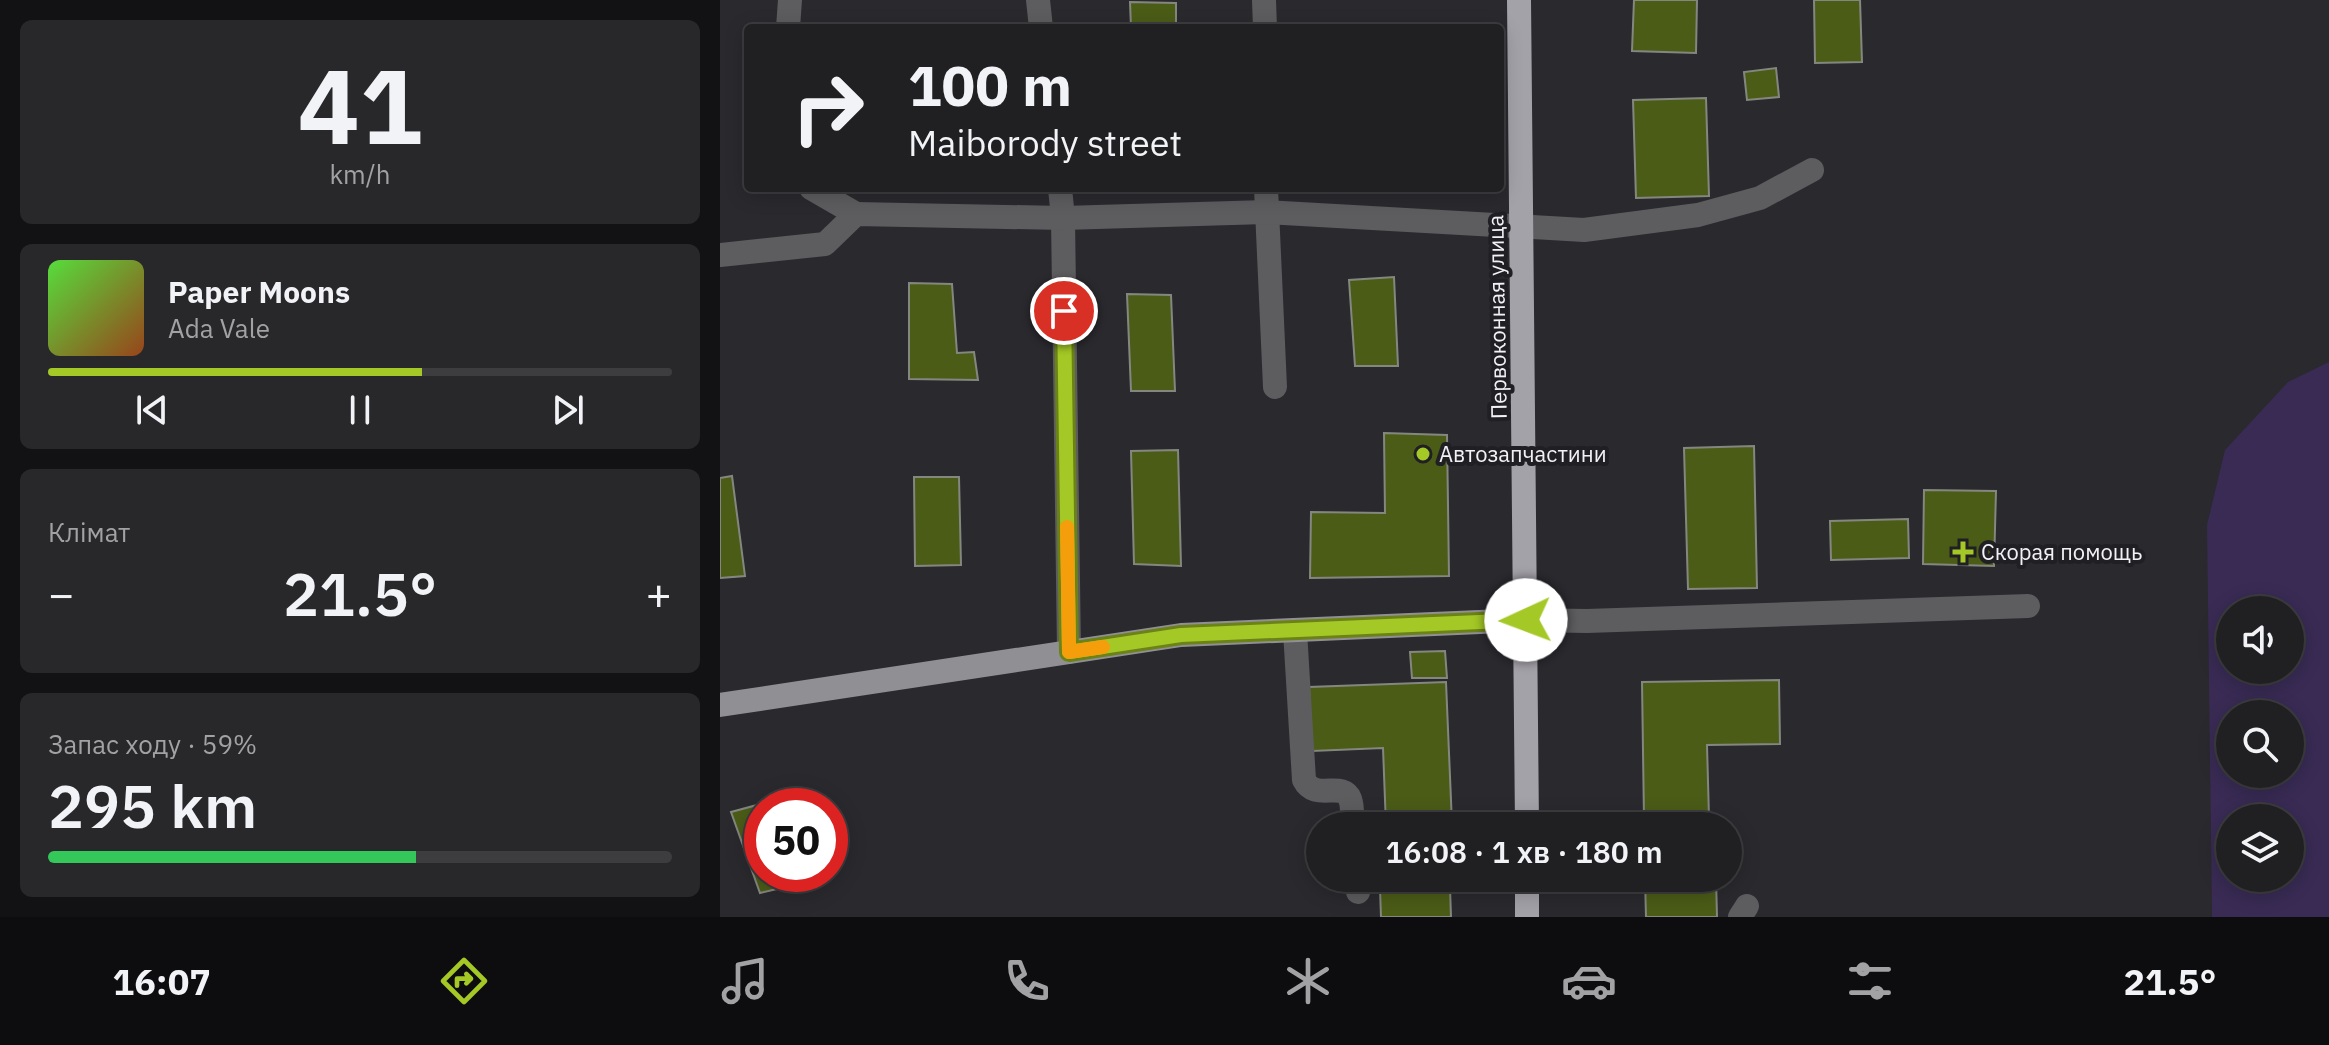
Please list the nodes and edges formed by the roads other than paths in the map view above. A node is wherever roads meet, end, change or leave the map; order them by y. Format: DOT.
graph roads {
  1 [pos="790,0"];
  2 [pos="1038,0"];
  3 [pos="1264,0"];
  4 [pos="1519,0"];
  5 [pos="788,24"];
  6 [pos="1041,24"];
  7 [pos="1265,24"];
  8 [pos="1812,170"];
  9 [pos="818,192"];
  10 [pos="1060,192"];
  11 [pos="1266,200"];
  12 [pos="856,214"];
  13 [pos="1063,218"];
  14 [pos="1522,225"];
  15 [pos="720,255"];
  16 [pos="1275,387"];
  17 [pos="2028,606"];
  18 [pos="1526,620"];
  19 [pos="1295,631"];
  20 [pos="1069,652"];
  21 [pos="720,705"];
  22 [pos="1351,812"];
  23 [pos="1527,812"];
  24 [pos="1527,892"];
  25 [pos="1527,917"];
  1 -- 5 [label="street"];
  2 -- 6 [label="street"];
  3 -- 7 [label="street"];
  4 -- 14 [label="highway, Первоконная улица"];
  8 -- 14 [label="street"];
  9 -- 12 [label="street"];
  10 -- 13 [label="street"];
  11 -- 13 [label="street"];
  11 -- 14 [label="street"];
  11 -- 16 [label="street"];
  12 -- 13 [label="street"];
  12 -- 15 [label="street"];
  13 -- 20 [label="street"];
  14 -- 18 [label="highway, Первоконная улица"];
  17 -- 18 [label="street"];
  18 -- 19 [label="main road"];
  18 -- 23 [label="highway, Первоконная улица"];
  19 -- 20 [label="main road"];
  19 -- 22 [label="street"];
  20 -- 21 [label="main road"];
  24 -- 25 [label="highway"];
}
